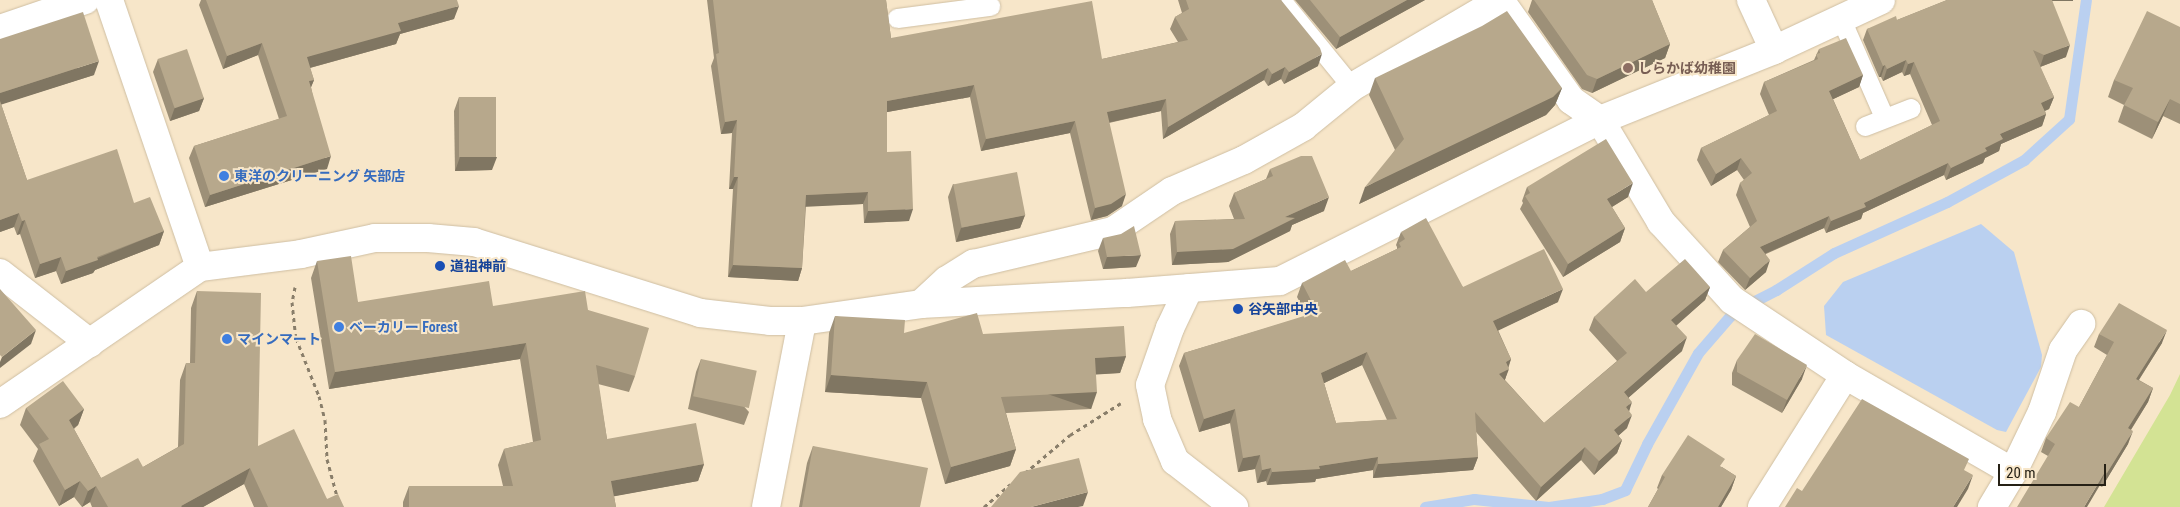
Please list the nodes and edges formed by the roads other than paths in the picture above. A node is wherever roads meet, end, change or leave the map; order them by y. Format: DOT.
graph roads {
  1 [pos="85,0"];
  2 [pos="109,0"];
  3 [pos="1281,0"];
  4 [pos="1751,0"];
  5 [pos="1881,0"];
  6 [pos="990,6"];
  7 [pos="897,18"];
  8 [pos="1841,19"];
  9 [pos="0,29"];
  10 [pos="1774,50"];
  11 [pos="1352,87"];
  12 [pos="1911,108"];
  13 [pos="1884,117"];
  14 [pos="1600,120"];
  15 [pos="1864,126"];
  16 [pos="200,267"];
  17 [pos="0,273"];
  18 [pos="1189,288"];
  19 [pos="921,304"];
  20 [pos="802,321"];
  21 [pos="2081,324"];
  22 [pos="90,343"];
  23 [pos="1845,375"];
  24 [pos="0,404"];
  25 [pos="2013,472"];
  26 [pos="766,507"];
  27 [pos="1234,507"];
  28 [pos="1762,507"];
  29 [pos="1992,507"];
  1 -- 9 [label="street"];
  2 -- 16 [label="street"];
  3 -- 11 [label="lane"];
  4 -- 10 [label="street"];
  5 -- 8 [label="street"];
  6 -- 7 [label="lane"];
  8 -- 10 [label="street"];
  8 -- 13 [label="lane"];
  10 -- 14 [label="street"];
  11 -- 14 [label="street"];
  11 -- 19 [label="street"];
  12 -- 13 [label="lane"];
  13 -- 15 [label="lane"];
  14 -- 18 [label="street"];
  14 -- 23 [label="street"];
  16 -- 20 [label="street"];
  16 -- 22 [label="street"];
  17 -- 22 [label="street"];
  18 -- 19 [label="street"];
  18 -- 27 [label="street"];
  19 -- 20 [label="street"];
  20 -- 26 [label="street"];
  21 -- 25 [label="street"];
  22 -- 24 [label="street"];
  23 -- 25 [label="street"];
  23 -- 28 [label="street"];
  25 -- 29 [label="street"];
}
